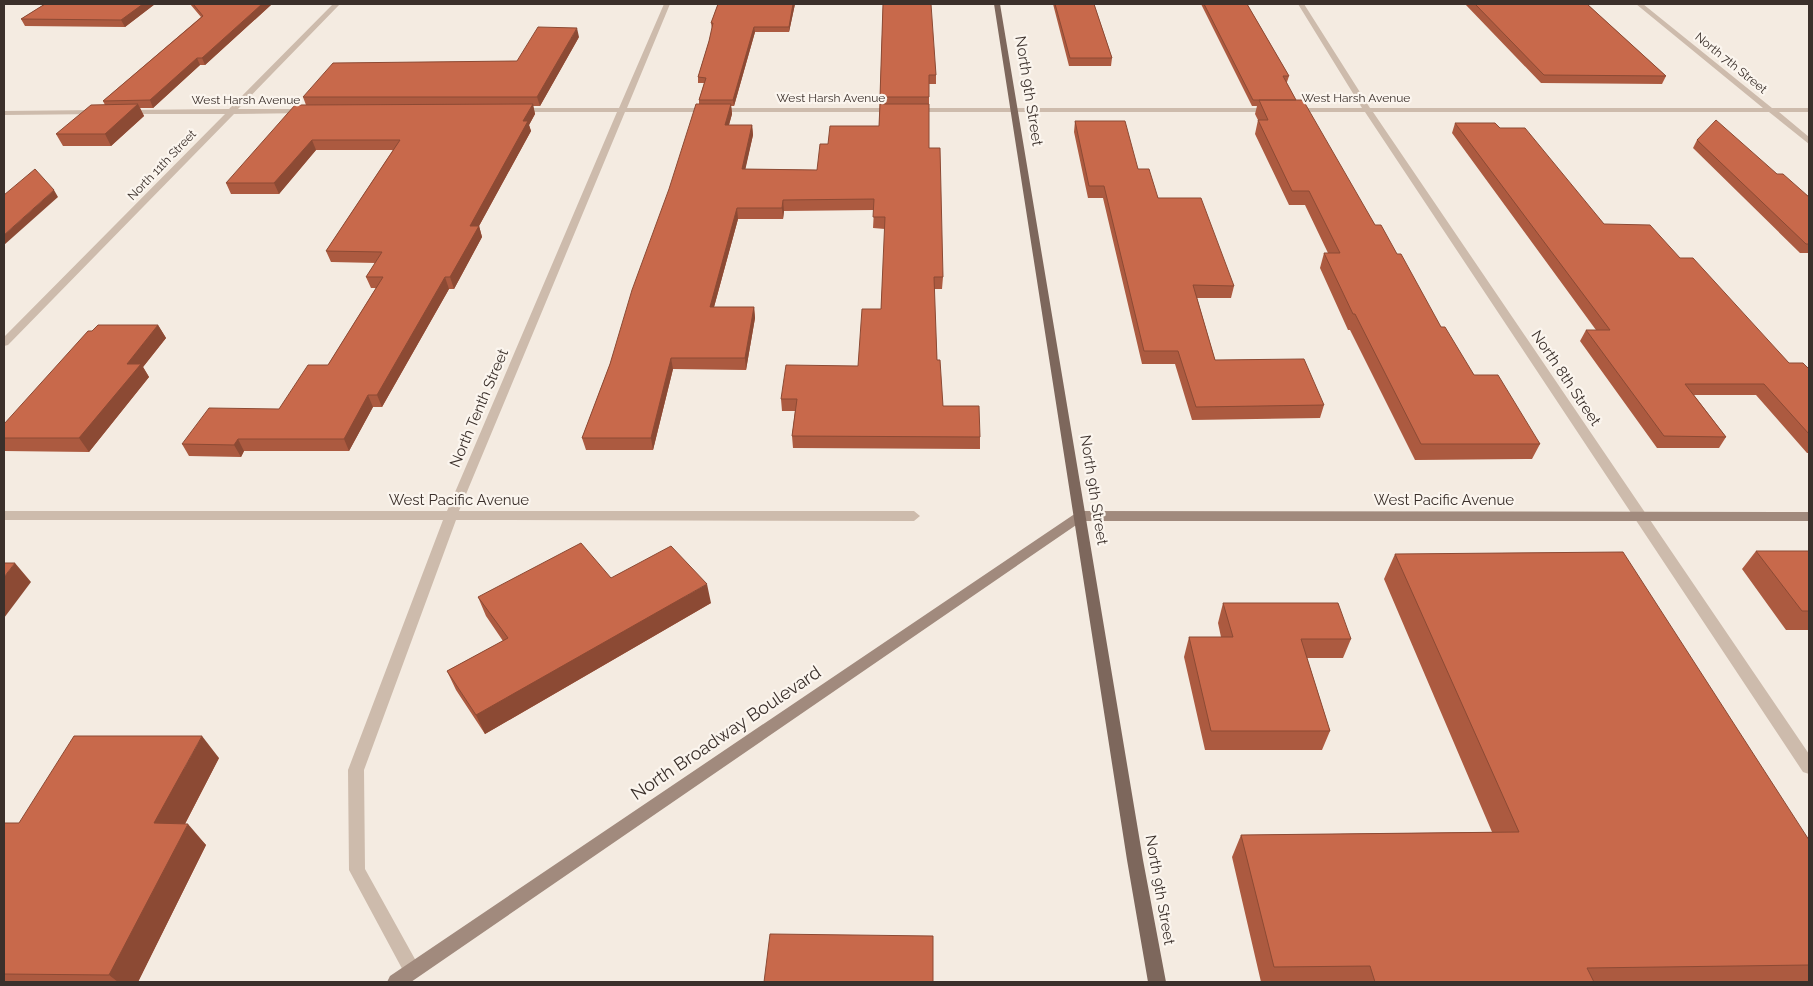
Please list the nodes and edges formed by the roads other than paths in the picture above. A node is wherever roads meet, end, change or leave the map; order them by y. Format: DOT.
graph roads {
  1 [pos="337,4"];
  2 [pos="667,4"];
  3 [pos="997,4"];
  4 [pos="1301,4"];
  5 [pos="1639,4"];
  6 [pos="1012,109"];
  7 [pos="1367,109"];
  8 [pos="513,110"];
  9 [pos="620,110"];
  10 [pos="1771,110"];
  11 [pos="1809,110"];
  12 [pos="232,111"];
  13 [pos="319,111"];
  14 [pos="107,112"];
  15 [pos="117,112"];
  16 [pos="4,113"];
  17 [pos="1809,141"];
  18 [pos="4,343"];
  19 [pos="4,515"];
  20 [pos="452,516"];
  21 [pos="914,516"];
  22 [pos="1079,516"];
  23 [pos="1641,517"];
  24 [pos="1809,517"];
  25 [pos="1809,767"];
  26 [pos="412,970"];
  27 [pos="396,982"];
  28 [pos="1157,982"];
  1 -- 12 [label="street, North 11th Street"];
  2 -- 9 [label="street, North Tenth Street"];
  3 -- 6 [label="main road, North 9th Street"];
  4 -- 7 [label="street, North 8th Street"];
  5 -- 10 [label="street, North 7th Street"];
  6 -- 7 [label="street, West Harsh Avenue"];
  6 -- 9 [label="street, West Harsh Avenue"];
  6 -- 22 [label="main road, North 9th Street"];
  7 -- 10 [label="street, West Harsh Avenue"];
  7 -- 23 [label="street, North 8th Street"];
  8 -- 9 [label="street, West Harsh Avenue"];
  9 -- 20 [label="street, North Tenth Street"];
  10 -- 11 [label="street, West Harsh Avenue"];
  10 -- 17 [label="street, North 7th Street"];
  12 -- 13 [label="street, West Harsh Avenue"];
  12 -- 15 [label="street, West Harsh Avenue"];
  12 -- 18 [label="street, North 11th Street"];
  14 -- 16 [label="street"];
  19 -- 20 [label="street, West Pacific Avenue"];
  20 -- 21 [label="street, West Pacific Avenue"];
  20 -- 26 [label="street, North Tenth Street"];
  22 -- 23 [label="main road, West Pacific Avenue"];
  22 -- 26 [label="main road, North Broadway Boulevard"];
  22 -- 28 [label="main road, North 9th Street"];
  23 -- 24 [label="main road, West Pacific Avenue"];
  23 -- 25 [label="street, North 8th Street"];
  26 -- 27 [label="main road, North Broadway Boulevard"];
}
